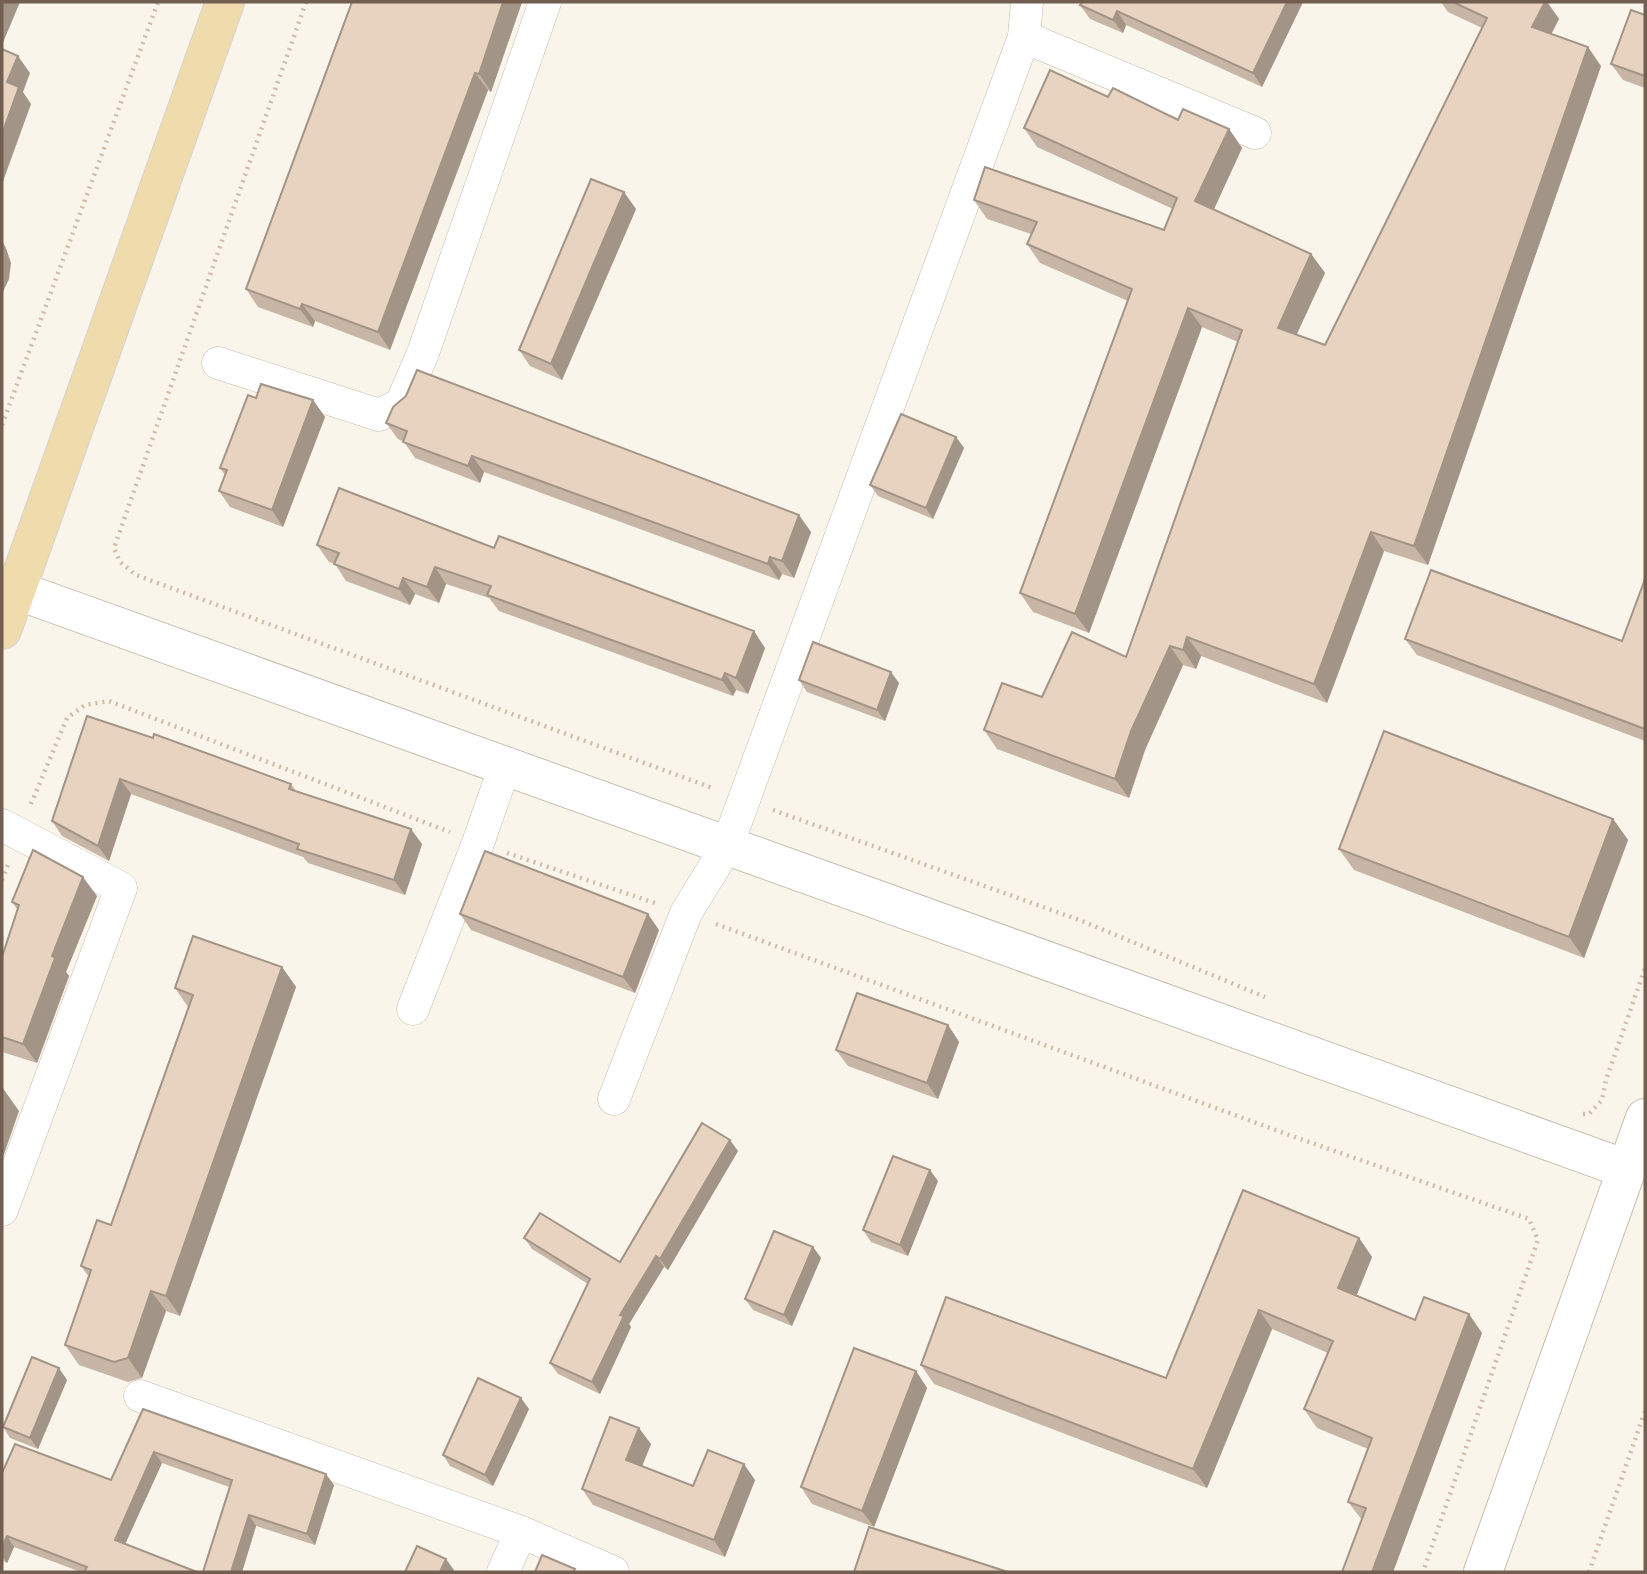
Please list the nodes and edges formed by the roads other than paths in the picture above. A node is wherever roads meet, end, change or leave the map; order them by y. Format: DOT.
graph roads {
  1 [pos="225,2"];
  2 [pos="545,2"];
  3 [pos="1027,2"];
  4 [pos="1024,37"];
  5 [pos="1255,133"];
  6 [pos="218,363"];
  7 [pos="16,590"];
  8 [pos="2,630"];
  9 [pos="505,766"];
  10 [pos="10,830"];
  11 [pos="727,846"];
  12 [pos="413,1009"];
  13 [pos="614,1099"];
  14 [pos="1645,1118"];
  15 [pos="1626,1169"];
  16 [pos="2,1210"];
  17 [pos="140,1396"];
  18 [pos="521,1532"];
  19 [pos="503,1572"];
  20 [pos="613,1572"];
  21 [pos="1483,1572"];
  1 -- 7 [label="main road"];
  2 -- 6 [label="street"];
  3 -- 4 [label="street"];
  4 -- 5 [label="street"];
  4 -- 11 [label="street"];
  7 -- 8 [label="main road"];
  7 -- 9 [label="street"];
  9 -- 11 [label="street"];
  9 -- 12 [label="street"];
  10 -- 16 [label="street"];
  11 -- 13 [label="street"];
  11 -- 15 [label="street"];
  14 -- 15 [label="street"];
  15 -- 21 [label="street"];
  17 -- 18 [label="street"];
  18 -- 19 [label="street"];
  18 -- 20 [label="street"];
}
